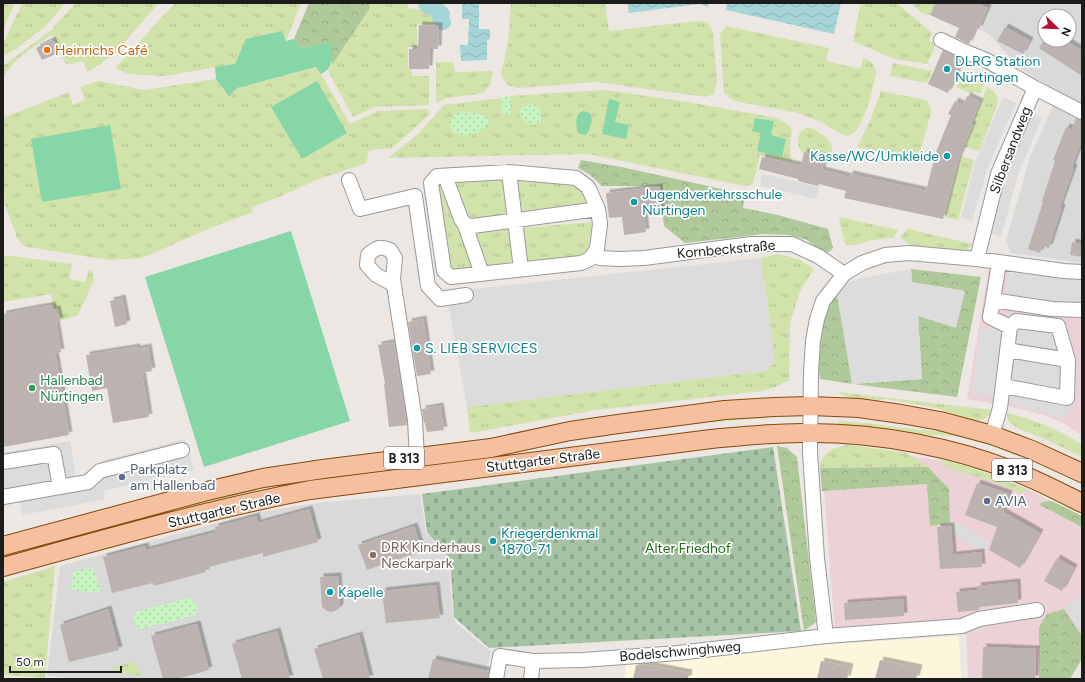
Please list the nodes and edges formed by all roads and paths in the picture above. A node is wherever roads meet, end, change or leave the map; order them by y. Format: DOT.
graph roads {
  1 [pos="941,40"];
  2 [pos="1034,88"];
  3 [pos="1082,112"];
  4 [pos="509,172"];
  5 [pos="444,176"];
  6 [pos="349,180"];
  7 [pos="598,208"];
  8 [pos="515,221"];
  9 [pos="466,225"];
  10 [pos="597,257"];
  11 [pos="977,259"];
  12 [pos="999,263"];
  13 [pos="521,270"];
  14 [pos="1082,272"];
  15 [pos="482,274"];
  16 [pos="844,274"];
  17 [pos="393,284"];
  18 [pos="466,295"];
  19 [pos="993,300"];
  20 [pos="1082,310"];
  21 [pos="1010,327"];
  22 [pos="1007,350"];
  23 [pos="1068,360"];
  24 [pos="1003,386"];
  25 [pos="811,406"];
  26 [pos="810,433"];
  27 [pos="992,435"];
  28 [pos="182,450"];
  29 [pos="417,457"];
  30 [pos="3,462"];
  31 [pos="1082,473"];
  32 [pos="418,477"];
  33 [pos="60,486"];
  34 [pos="3,497"];
  35 [pos="1082,503"];
  36 [pos="3,546"];
  37 [pos="3,567"];
  38 [pos="1037,610"];
  39 [pos="826,636"];
  40 [pos="533,661"];
  41 [pos="496,679"];
  42 [pos="531,679"];
  1 -- 2 [label="street, Silbersandweg"];
  2 -- 3 [label="street, Silbersandweg"];
  2 -- 11 [label="street, Silbersandweg"];
  4 -- 5 [label="street"];
  4 -- 7 [label="street"];
  4 -- 8 [label="street"];
  5 -- 9 [label="street"];
  5 -- 15 [label="street"];
  6 -- 18 [label="street"];
  7 -- 8 [label="street"];
  7 -- 10 [label="street"];
  8 -- 9 [label="street"];
  8 -- 13 [label="street"];
  9 -- 15 [label="street"];
  10 -- 13 [label="street"];
  10 -- 16 [label="street, Kornbeckstraße"];
  11 -- 12 [label="street"];
  11 -- 16 [label="street"];
  12 -- 14 [label="street"];
  12 -- 19 [label="street"];
  13 -- 15 [label="street"];
  16 -- 25 [label="street"];
  17 -- 29 [label="street"];
  19 -- 20 [label="street"];
  19 -- 21 [label="street"];
  21 -- 22 [label="street"];
  21 -- 23 [label="street"];
  22 -- 23 [label="street"];
  22 -- 24 [label="street"];
  23 -- 24 [label="street"];
  24 -- 27 [label="street"];
  25 -- 26 [label="street"];
  25 -- 27 [label="main road, Stuttgarter Straße / B 313"];
  25 -- 29 [label="main road, Stuttgarter Straße / B 313"];
  26 -- 32 [label="main road, Stuttgarter Straße / B 313"];
  26 -- 35 [label="main road, Stuttgarter Straße / B 313"];
  26 -- 39 [label="street"];
  27 -- 31 [label="main road, Stuttgarter Straße / B 313"];
  28 -- 33 [label="street"];
  29 -- 32 [label="street"];
  29 -- 36 [label="main road, Stuttgarter Straße / B 313"];
  30 -- 33 [label="street"];
  32 -- 37 [label="main road, Stuttgarter Straße / B 313"];
  33 -- 34 [label="street"];
  38 -- 39 [label="street, Bodelschwinghweg"];
  39 -- 40 [label="street, Bodelschwinghweg"];
  40 -- 41 [label="street, Bodelschwinghweg"];
  40 -- 42 [label="street"];
}
